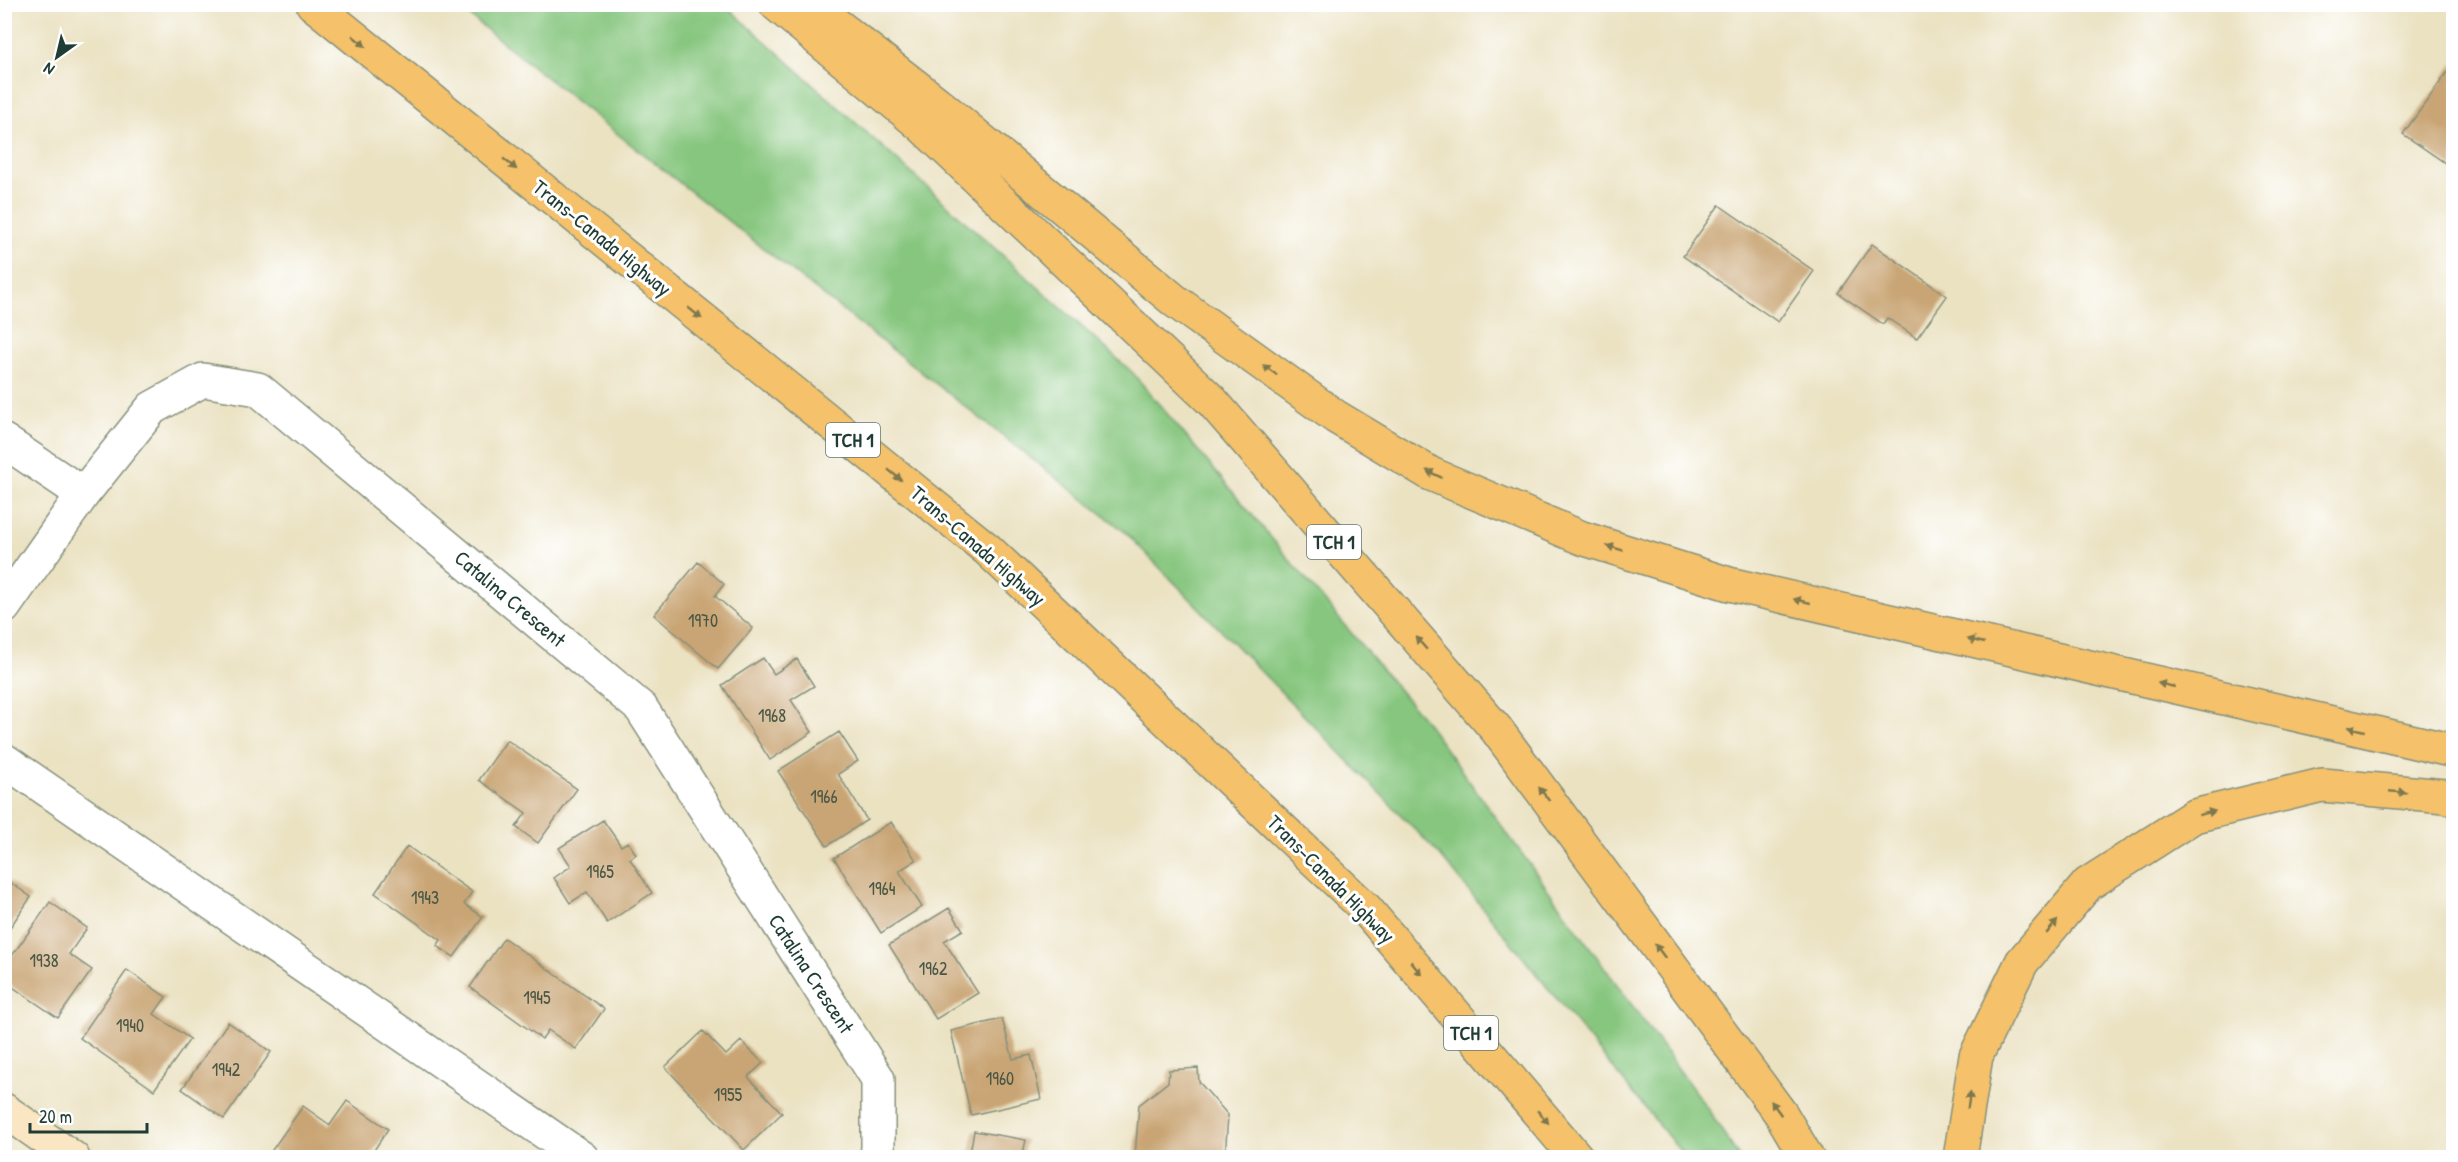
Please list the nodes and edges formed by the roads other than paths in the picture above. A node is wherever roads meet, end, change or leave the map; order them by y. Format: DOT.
graph roads {
  1 [pos="313,4"];
  2 [pos="776,4"];
  3 [pos="810,4"];
  4 [pos="4,441"];
  5 [pos="83,494"];
  6 [pos="4,608"];
  7 [pos="2454,751"];
  8 [pos="4,760"];
  9 [pos="2454,799"];
  10 [pos="4,1110"];
  11 [pos="73,1158"];
  12 [pos="582,1158"];
  13 [pos="875,1158"];
  14 [pos="1577,1158"];
  15 [pos="1807,1158"];
  16 [pos="1960,1158"];
  1 -- 14 [label="highway, Trans-Canada Highway / TCH 1, one-way"];
  15 -- 2 [label="highway, TCH 1, one-way"];
  7 -- 3 [label="highway, one-way"];
  4 -- 5 [label="street"];
  5 -- 6 [label="street, Catalina Crescent"];
  5 -- 13 [label="street, Catalina Crescent"];
  8 -- 12 [label="street"];
  16 -- 9 [label="highway, one-way"];
  10 -- 11 [label="main road"];
}
